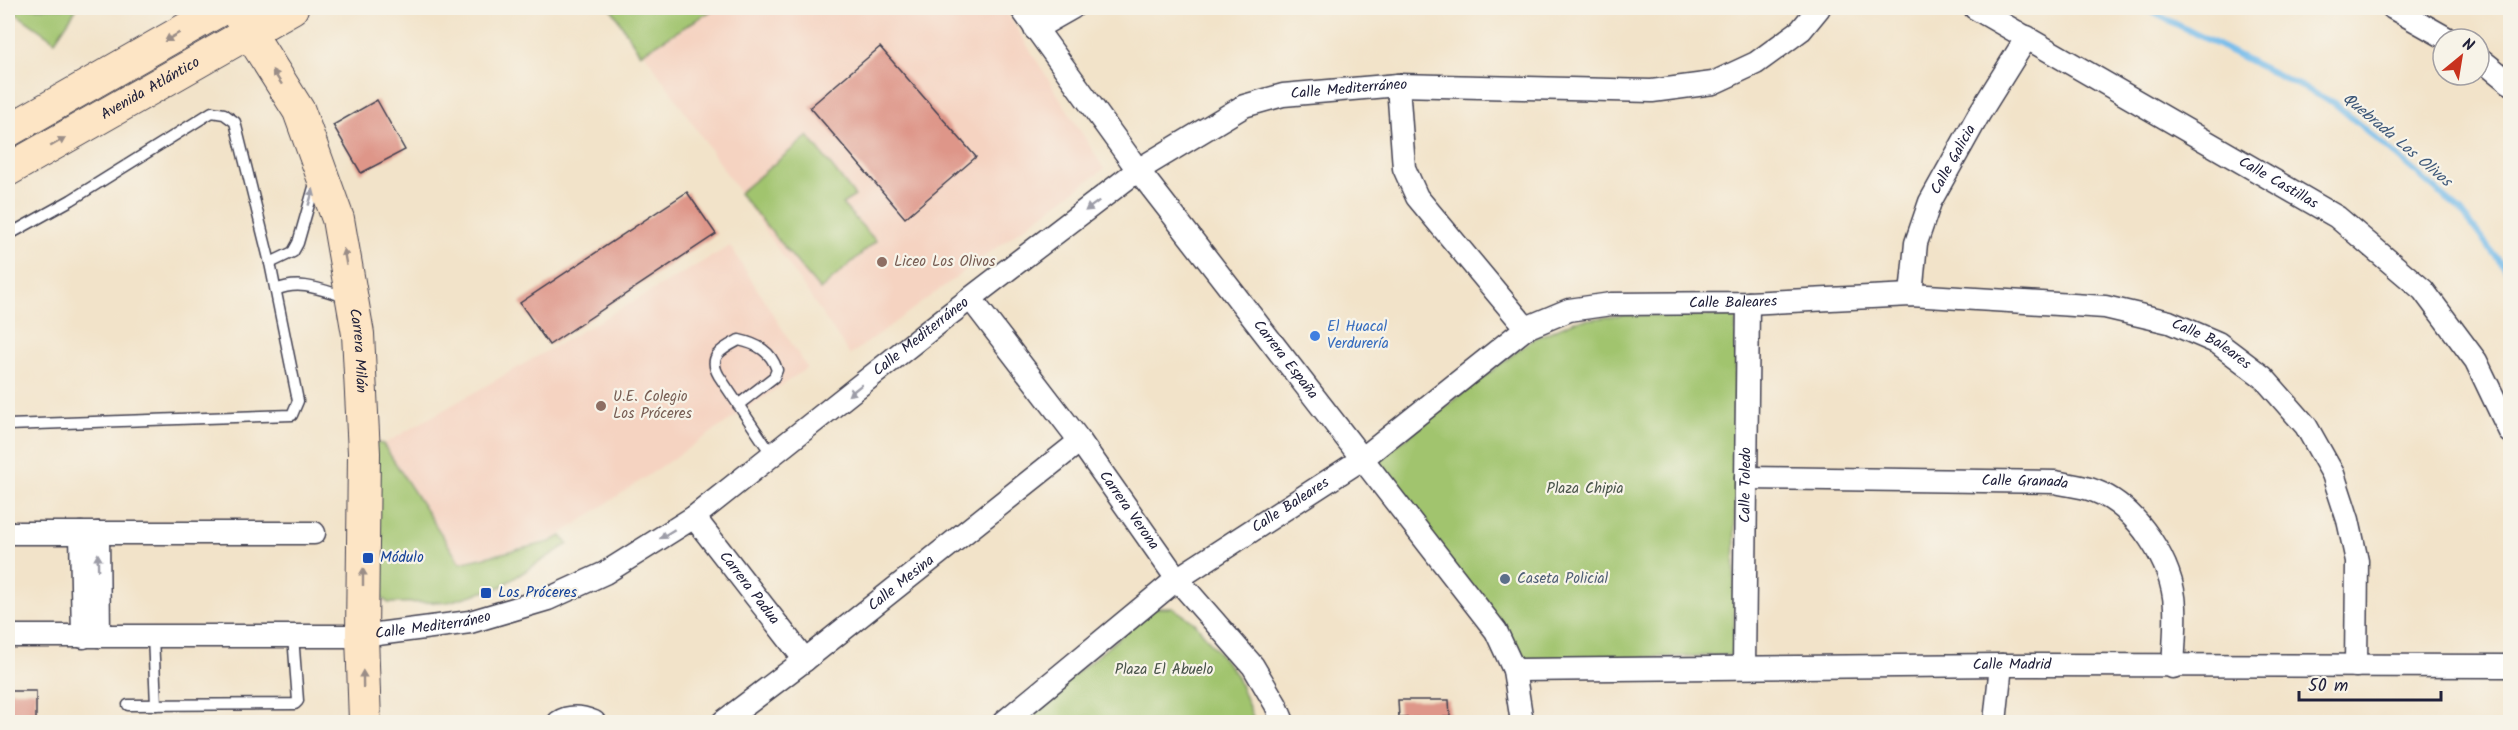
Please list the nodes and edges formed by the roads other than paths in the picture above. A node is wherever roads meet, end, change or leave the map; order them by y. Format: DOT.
graph roads {
  1 [pos="223,8"];
  2 [pos="292,8"];
  3 [pos="1021,8"];
  4 [pos="1072,8"];
  5 [pos="1820,8"];
  6 [pos="1975,8"];
  7 [pos="2393,8"];
  8 [pos="241,21"];
  9 [pos="1035,29"];
  10 [pos="2431,29"];
  11 [pos="2026,37"];
  12 [pos="2491,67"];
  13 [pos="2511,83"];
  14 [pos="1398,85"];
  15 [pos="8,131"];
  16 [pos="320,168"];
  17 [pos="8,170"];
  18 [pos="1138,170"];
  19 [pos="8,235"];
  20 [pos="270,263"];
  21 [pos="276,290"];
  22 [pos="1911,295"];
  23 [pos="352,299"];
  24 [pos="970,299"];
  25 [pos="1748,303"];
  26 [pos="1526,328"];
  27 [pos="738,405"];
  28 [pos="8,424"];
  29 [pos="2511,432"];
  30 [pos="1080,441"];
  31 [pos="772,455"];
  32 [pos="1362,459"];
  33 [pos="1746,478"];
  34 [pos="694,517"];
  35 [pos="8,533"];
  36 [pos="90,533"];
  37 [pos="314,533"];
  38 [pos="1177,579"];
  39 [pos="8,636"];
  40 [pos="91,636"];
  41 [pos="153,636"];
  42 [pos="293,636"];
  43 [pos="362,636"];
  44 [pos="805,660"];
  45 [pos="2001,665"];
  46 [pos="2356,666"];
  47 [pos="2511,666"];
  48 [pos="2173,667"];
  49 [pos="1744,668"];
  50 [pos="1514,670"];
  51 [pos="128,705"];
  52 [pos="156,705"];
  53 [pos="365,723"];
  54 [pos="559,723"];
  55 [pos="594,723"];
  56 [pos="723,723"];
  57 [pos="1004,723"];
  58 [pos="1282,723"];
  59 [pos="1522,723"];
  60 [pos="1995,723"];
  1 -- 15 [label="street, one-way"];
  2 -- 8 [label="street, Avenida Atlántico"];
  3 -- 9 [label="street, Carrera España"];
  4 -- 9 [label="street"];
  5 -- 14 [label="street, Calle Mediterráneo"];
  6 -- 11 [label="street, Calle Castillas"];
  7 -- 10 [label="street"];
  16 -- 8 [label="street, Carrera Milán, one-way"];
  17 -- 8 [label="street, Avenida Atlántico, one-way"];
  9 -- 18 [label="street, Carrera España"];
  11 -- 22 [label="street, Calle Galicia"];
  11 -- 29 [label="street, Calle Castillas"];
  12 -- 13 [label="street"];
  14 -- 18 [label="street, Calle Mediterráneo"];
  14 -- 26 [label="street"];
  20 -- 16 [label="lane, one-way"];
  23 -- 16 [label="street, Carrera Milán, one-way"];
  18 -- 24 [label="street, Calle Mediterráneo, one-way"];
  18 -- 32 [label="street, Carrera España"];
  19 -- 20 [label="lane"];
  20 -- 21 [label="lane"];
  21 -- 23 [label="lane"];
  21 -- 28 [label="lane"];
  22 -- 25 [label="street, Calle Baleares"];
  22 -- 46 [label="street, Calle Baleares"];
  43 -- 23 [label="street, Carrera Milán, one-way"];
  24 -- 30 [label="street, Carrera Verona"];
  24 -- 31 [label="street, Calle Mediterráneo, one-way"];
  25 -- 26 [label="street, Calle Baleares"];
  25 -- 33 [label="street, Calle Toledo"];
  26 -- 32 [label="street, Calle Baleares"];
  27 -- 27 [label="lane"];
  27 -- 31 [label="lane"];
  30 -- 38 [label="street, Carrera Verona"];
  30 -- 44 [label="street, Calle Mesina"];
  31 -- 34 [label="street, Calle Mediterráneo"];
  32 -- 38 [label="street, Calle Baleares"];
  32 -- 50 [label="street, Carrera España"];
  33 -- 48 [label="street, Calle Granada"];
  33 -- 49 [label="street, Calle Toledo"];
  34 -- 43 [label="street, Calle Mediterráneo, one-way"];
  34 -- 44 [label="street, Carrera Padua"];
  35 -- 36 [label="street"];
  36 -- 37 [label="street"];
  36 -- 40 [label="street"];
  38 -- 57 [label="street, Calle Baleares"];
  38 -- 58 [label="street, Carrera Verona"];
  39 -- 40 [label="street, Calle Mediterráneo"];
  40 -- 41 [label="street, Calle Mediterráneo"];
  41 -- 42 [label="street, Calle Mediterráneo"];
  41 -- 52 [label="lane"];
  42 -- 43 [label="street, Calle Mediterráneo"];
  42 -- 52 [label="lane"];
  53 -- 43 [label="street, Carrera Milán, one-way"];
  44 -- 56 [label="street, Calle Mesina"];
  45 -- 48 [label="street, Calle Madrid"];
  45 -- 49 [label="street, Calle Madrid"];
  45 -- 60 [label="street"];
  46 -- 47 [label="street, Calle Madrid"];
  46 -- 48 [label="street, Calle Madrid"];
  49 -- 50 [label="street, Calle Madrid"];
  50 -- 59 [label="street, Carrera España"];
  51 -- 52 [label="lane"];
  54 -- 55 [label="street"];
}
